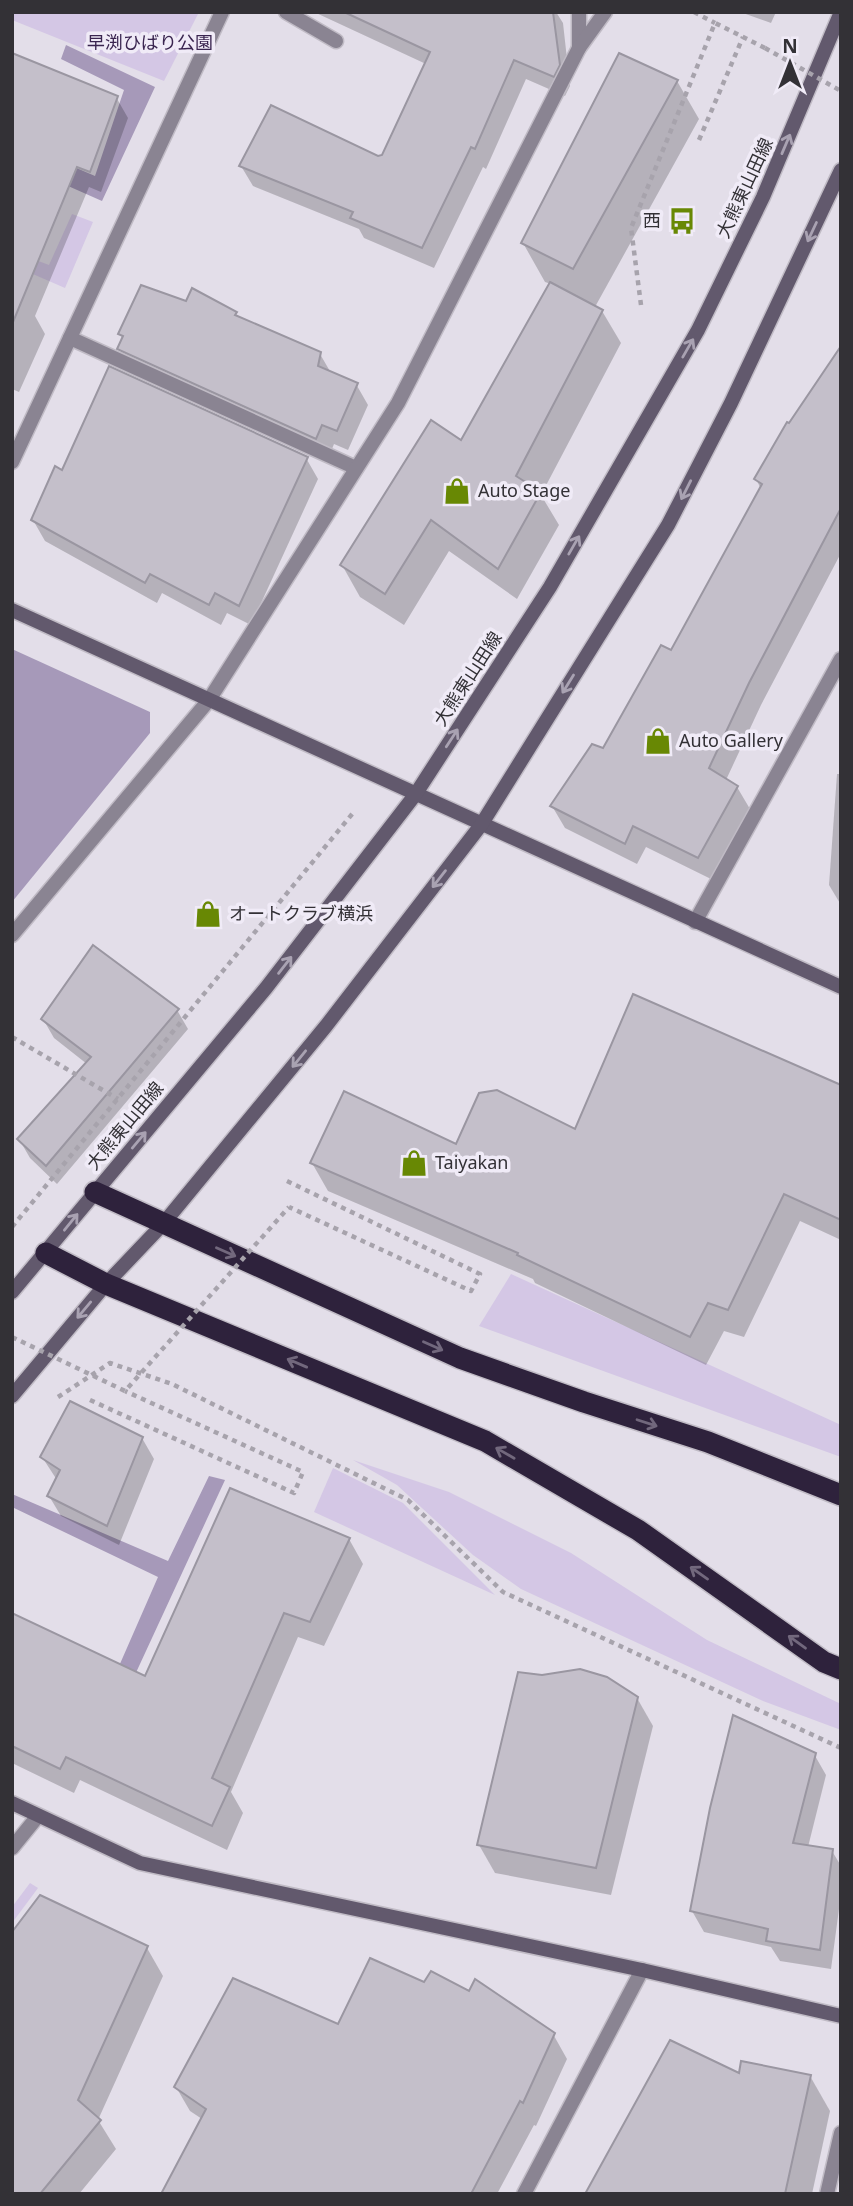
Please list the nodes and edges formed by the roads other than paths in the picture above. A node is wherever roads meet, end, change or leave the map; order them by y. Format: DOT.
graph roads {
  1 [pos="222,12"];
  2 [pos="286,12"];
  3 [pos="579,12"];
  4 [pos="605,12"];
  5 [pos="841,12"];
  6 [pos="336,41"];
  7 [pos="579,48"];
  8 [pos="841,170"];
  9 [pos="70,338"];
  10 [pos="12,462"];
  11 [pos="356,468"];
  12 [pos="12,610"];
  13 [pos="841,659"];
  14 [pos="209,700"];
  15 [pos="415,795"];
  16 [pos="481,825"];
  17 [pos="695,922"];
  18 [pos="12,935"];
  19 [pos="841,987"];
  20 [pos="95,1192"];
  21 [pos="163,1224"];
  22 [pos="46,1253"];
  23 [pos="106,1284"];
  24 [pos="12,1292"];
  25 [pos="12,1395"];
  26 [pos="841,1495"];
  27 [pos="841,1669"];
  28 [pos="12,1803"];
  29 [pos="38,1816"];
  30 [pos="12,1848"];
  31 [pos="642,1970"];
  32 [pos="841,2016"];
  33 [pos="841,2133"];
  34 [pos="524,2194"];
  35 [pos="827,2194"];
  1 -- 9 [label="street"];
  2 -- 6 [label="street"];
  3 -- 7 [label="street"];
  4 -- 7 [label="street"];
  15 -- 5 [label="street, 大熊東山田線, one-way"];
  7 -- 11 [label="street"];
  8 -- 16 [label="street, one-way"];
  9 -- 10 [label="street"];
  9 -- 11 [label="street"];
  11 -- 14 [label="street"];
  12 -- 14 [label="street"];
  13 -- 17 [label="street"];
  14 -- 15 [label="street"];
  14 -- 18 [label="street"];
  15 -- 16 [label="street"];
  20 -- 15 [label="street, 大熊東山田線, one-way"];
  16 -- 17 [label="street"];
  16 -- 21 [label="street, one-way"];
  17 -- 19 [label="street"];
  20 -- 21 [label="highway"];
  22 -- 20 [label="street, 大熊東山田線, one-way"];
  21 -- 23 [label="street"];
  21 -- 26 [label="highway, one-way"];
  22 -- 23 [label="highway"];
  22 -- 24 [label="street, 大熊東山田線"];
  23 -- 25 [label="street, one-way"];
  27 -- 23 [label="highway, one-way"];
  28 -- 29 [label="street"];
  29 -- 30 [label="street"];
  29 -- 31 [label="street"];
  31 -- 32 [label="street"];
  31 -- 34 [label="street"];
  33 -- 35 [label="street"];
}
